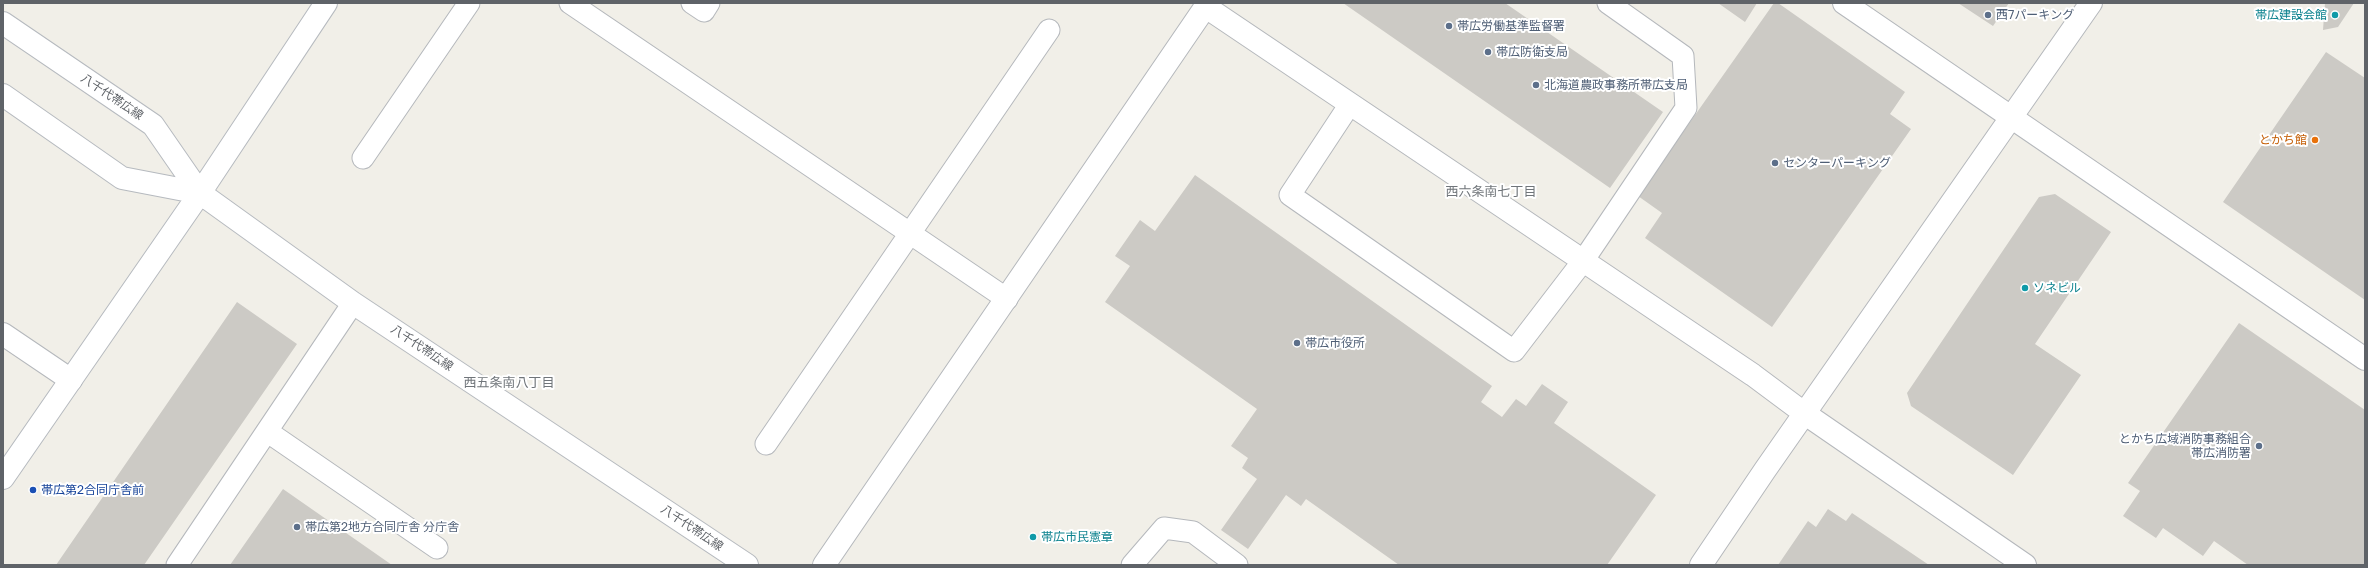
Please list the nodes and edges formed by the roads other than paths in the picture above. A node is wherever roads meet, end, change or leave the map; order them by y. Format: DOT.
graph roads {
  1 [pos="326,3"];
  2 [pos="469,3"];
  3 [pos="570,3"];
  4 [pos="692,3"];
  5 [pos="709,3"];
  6 [pos="1608,3"];
  7 [pos="1844,3"];
  8 [pos="2091,3"];
  9 [pos="1207,5"];
  10 [pos="3,23"];
  11 [pos="1049,30"];
  12 [pos="3,95"];
  13 [pos="1350,104"];
  14 [pos="2011,119"];
  15 [pos="363,158"];
  16 [pos="200,193"];
  17 [pos="909,234"];
  18 [pos="1584,261"];
  19 [pos="1007,299"];
  20 [pos="353,303"];
  21 [pos="3,334"];
  22 [pos="2365,359"];
  23 [pos="71,380"];
  24 [pos="1804,413"];
  25 [pos="268,432"];
  26 [pos="766,444"];
  27 [pos="3,478"];
  28 [pos="437,548"];
  29 [pos="177,565"];
  30 [pos="747,565"];
  31 [pos="824,565"];
  32 [pos="1132,565"];
  33 [pos="1237,565"];
  34 [pos="1701,565"];
  35 [pos="2025,565"];
  1 -- 16 [label="street"];
  2 -- 15 [label="lane"];
  3 -- 17 [label="lane"];
  4 -- 5 [label="lane"];
  6 -- 18 [label="lane"];
  7 -- 14 [label="street"];
  8 -- 14 [label="street"];
  9 -- 13 [label="street"];
  9 -- 19 [label="street"];
  10 -- 16 [label="street, 八千代帯広線"];
  11 -- 17 [label="lane"];
  12 -- 16 [label="street, 八千代帯広線"];
  13 -- 18 [label="street"];
  13 -- 18 [label="lane"];
  14 -- 22 [label="street"];
  14 -- 24 [label="street"];
  16 -- 20 [label="street, 八千代帯広線"];
  16 -- 23 [label="street"];
  17 -- 19 [label="lane"];
  17 -- 26 [label="lane"];
  18 -- 24 [label="street"];
  19 -- 31 [label="street"];
  20 -- 25 [label="lane"];
  20 -- 30 [label="street, 八千代帯広線"];
  21 -- 23 [label="street"];
  23 -- 27 [label="street"];
  24 -- 34 [label="street"];
  24 -- 35 [label="street"];
  25 -- 28 [label="lane"];
  25 -- 29 [label="lane"];
  32 -- 33 [label="lane"];
}
